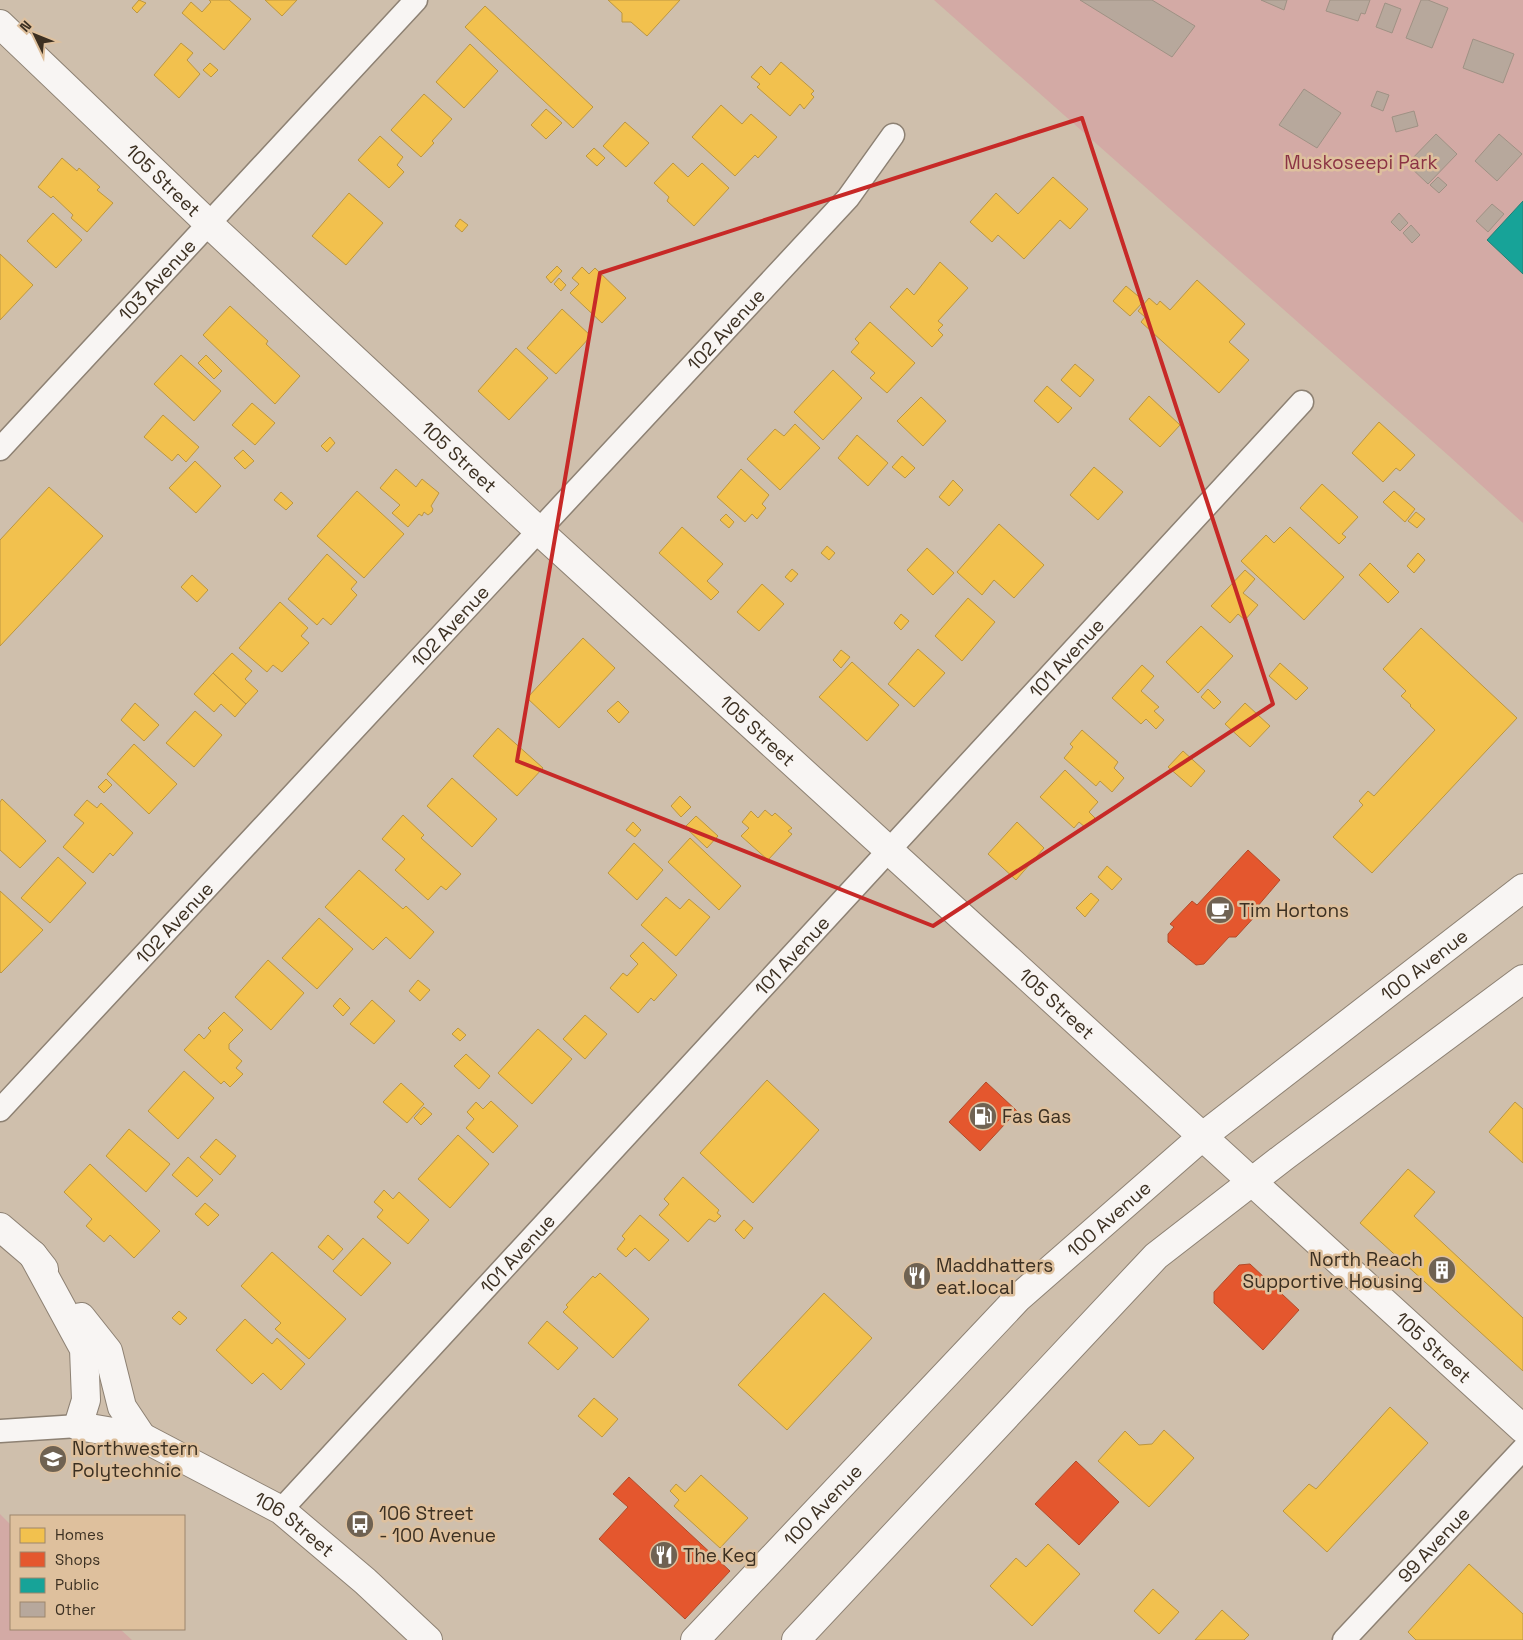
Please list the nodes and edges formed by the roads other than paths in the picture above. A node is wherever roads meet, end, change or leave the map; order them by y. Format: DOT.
graph roads {
  1 [pos="416,0"];
  2 [pos="0,24"];
  3 [pos="893,135"];
  4 [pos="208,223"];
  5 [pos="1302,402"];
  6 [pos="0,449"];
  7 [pos="539,531"];
  8 [pos="887,851"];
  9 [pos="1523,888"];
  10 [pos="1523,979"];
  11 [pos="0,1110"];
  12 [pos="1203,1136"];
  13 [pos="1250,1182"];
  14 [pos="0,1227"];
  15 [pos="33,1255"];
  16 [pos="78,1426"];
  17 [pos="1523,1429"];
  18 [pos="0,1431"];
  19 [pos="142,1437"];
  20 [pos="1523,1449"];
  21 [pos="281,1510"];
  22 [pos="428,1640"];
  23 [pos="695,1640"];
  24 [pos="796,1640"];
  25 [pos="1344,1640"];
  1 -- 4 [label="street, 103 Avenue"];
  2 -- 4 [label="street, 105 Street"];
  3 -- 7 [label="street, 102 Avenue"];
  4 -- 6 [label="street, 103 Avenue"];
  4 -- 7 [label="street, 105 Street"];
  5 -- 8 [label="street, 101 Avenue"];
  7 -- 8 [label="street, 105 Street"];
  7 -- 11 [label="street, 102 Avenue"];
  8 -- 12 [label="street, 105 Street"];
  8 -- 21 [label="street, 101 Avenue"];
  9 -- 12 [label="street, 100 Avenue"];
  10 -- 13 [label="street"];
  12 -- 13 [label="street, 105 Street"];
  12 -- 23 [label="street, 100 Avenue"];
  13 -- 17 [label="street, 105 Street"];
  13 -- 24 [label="street"];
  14 -- 15 [label="street, 106 Street"];
  15 -- 16 [label="street, 106 Street"];
  15 -- 19 [label="street, 106 Street"];
  16 -- 18 [label="street"];
  16 -- 19 [label="street, 106 Street"];
  19 -- 21 [label="street, 106 Street"];
  20 -- 25 [label="street, 99 Avenue"];
  21 -- 22 [label="street, 106 Street"];
}
